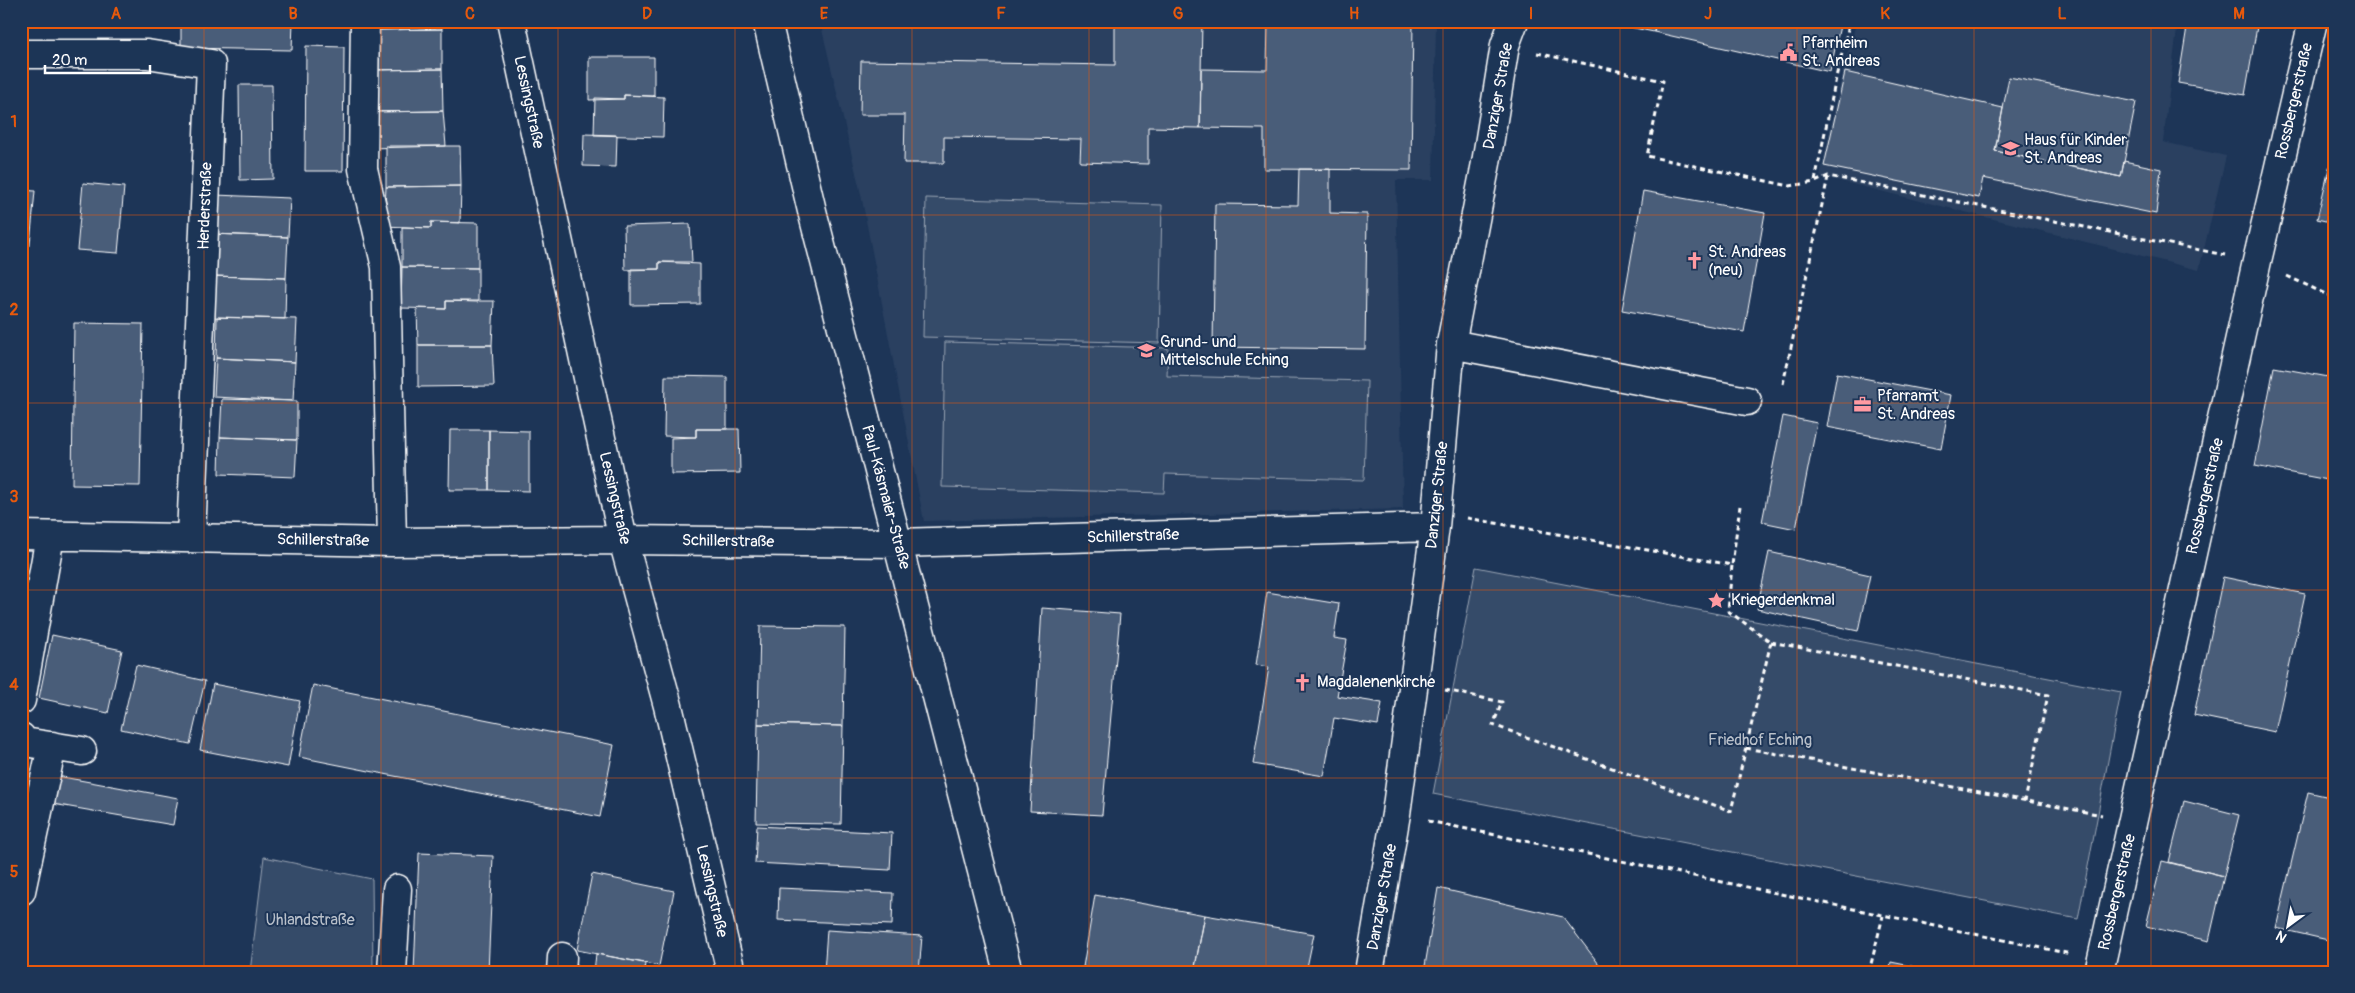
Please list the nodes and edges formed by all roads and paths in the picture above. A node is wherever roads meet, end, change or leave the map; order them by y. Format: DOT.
graph roads {
  1 [pos="365,21"];
  2 [pos="511,21"];
  3 [pos="767,21"];
  4 [pos="1850,21"];
  5 [pos="2313,21"];
  6 [pos="1509,33"];
  7 [pos="21,54"];
  8 [pos="1828,176"];
  9 [pos="1815,182"];
  10 [pos="2257,261"];
  11 [pos="2334,298"];
  12 [pos="1451,344"];
  13 [pos="1784,384"];
  14 [pos="1747,401"];
  15 [pos="1740,506"];
  16 [pos="1436,520"];
  17 [pos="21,535"];
  18 [pos="50,536"];
  19 [pos="191,538"];
  20 [pos="623,540"];
  21 [pos="392,542"];
  22 [pos="898,543"];
  23 [pos="1732,565"];
  24 [pos="1771,642"];
  25 [pos="1414,684"];
  26 [pos="21,700"];
  27 [pos="21,737"];
  28 [pos="52,746"];
  29 [pos="1746,748"];
  30 [pos="82,751"];
  31 [pos="2025,801"];
  32 [pos="1396,814"];
  33 [pos="2132,821"];
  34 [pos="397,889"];
  35 [pos="21,891"];
  36 [pos="1883,916"];
  37 [pos="2100,966"];
  38 [pos="392,972"];
  39 [pos="731,972"];
  40 [pos="1008,972"];
  41 [pos="1369,972"];
  42 [pos="1869,972"];
  1 -- 21 [label="street"];
  2 -- 20 [label="street, Lessingstraße"];
  3 -- 22 [label="street, Paul-Käsmaier-Straße"];
  4 -- 9 [label="path"];
  5 -- 10 [label="street, Rossbergerstraße"];
  6 -- 9 [label="path"];
  6 -- 12 [label="street, Danziger Straße"];
  7 -- 19 [label="street, Herderstraße"];
  8 -- 9 [label="path"];
  8 -- 10 [label="path"];
  8 -- 13 [label="path"];
  10 -- 11 [label="path"];
  10 -- 33 [label="street, Rossbergerstraße"];
  12 -- 14 [label="street"];
  12 -- 16 [label="street, Danziger Straße"];
  15 -- 23 [label="path"];
  16 -- 22 [label="street, Schillerstraße"];
  16 -- 23 [label="path"];
  16 -- 25 [label="street, Danziger Straße"];
  17 -- 18 [label="street, Schillerstraße"];
  18 -- 19 [label="street, Schillerstraße"];
  18 -- 26 [label="street"];
  19 -- 21 [label="street, Schillerstraße"];
  20 -- 21 [label="street, Schillerstraße"];
  20 -- 22 [label="street, Schillerstraße"];
  20 -- 39 [label="street, Lessingstraße"];
  22 -- 40 [label="street, Paul-Käsmaier-Straße"];
  23 -- 24 [label="path"];
  24 -- 29 [label="path"];
  24 -- 31 [label="path"];
  25 -- 29 [label="path"];
  25 -- 32 [label="street, Danziger Straße"];
  27 -- 28 [label="street"];
  28 -- 30 [label="street"];
  28 -- 35 [label="street"];
  29 -- 31 [label="path"];
  31 -- 33 [label="path"];
  32 -- 36 [label="path"];
  32 -- 41 [label="street, Danziger Straße"];
  33 -- 37 [label="street, Rossbergerstraße"];
  34 -- 38 [label="street"];
  36 -- 37 [label="path"];
  36 -- 42 [label="path"];
}
